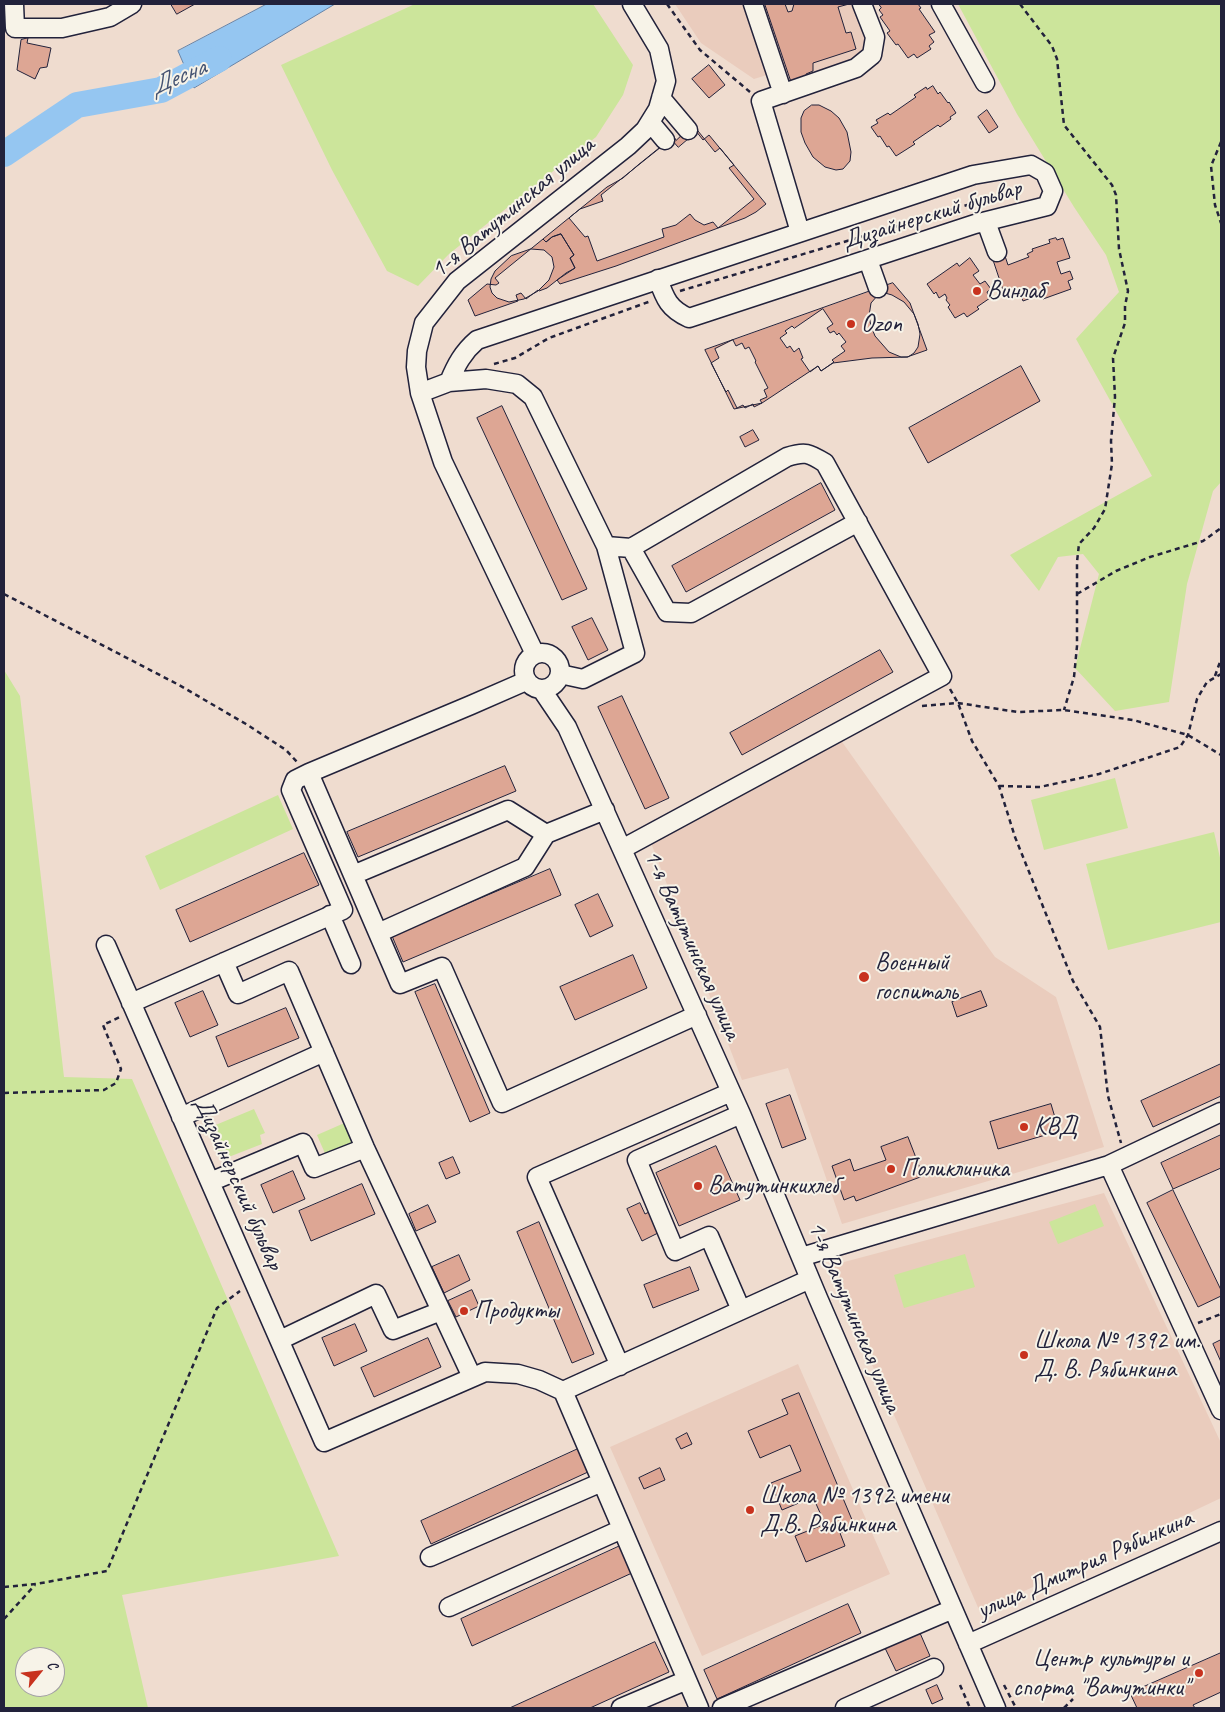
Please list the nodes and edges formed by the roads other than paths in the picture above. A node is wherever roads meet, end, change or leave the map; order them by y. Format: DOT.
graph roads {
  1 [pos="14,4"];
  2 [pos="132,4"];
  3 [pos="632,4"];
  4 [pos="753,4"];
  5 [pos="862,4"];
  6 [pos="941,4"];
  7 [pos="985,83"];
  8 [pos="782,94"];
  9 [pos="656,109"];
  10 [pos="986,222"];
  11 [pos="800,232"];
  12 [pos="997,252"];
  13 [pos="868,260"];
  14 [pos="661,288"];
  15 [pos="878,288"];
  16 [pos="448,382"];
  17 [pos="420,393"];
  18 [pos="858,522"];
  19 [pos="606,546"];
  20 [pos="631,548"];
  21 [pos="535,654"];
  22 [pos="559,677"];
  23 [pos="526,681"];
  24 [pos="542,690"];
  25 [pos="567,727"];
  26 [pos="309,773"];
  27 [pos="605,810"];
  28 [pos="546,834"];
  29 [pos="622,849"];
  30 [pos="353,874"];
  31 [pos="330,915"];
  32 [pos="378,933"];
  33 [pos="106,945"];
  34 [pos="224,962"];
  35 [pos="351,964"];
  36 [pos="132,1006"];
  37 [pos="697,1015"];
  38 [pos="324,1052"];
  39 [pos="731,1092"];
  40 [pos="1221,1112"];
  41 [pos="740,1114"];
  42 [pos="181,1116"];
  43 [pos="365,1148"];
  44 [pos="1109,1165"];
  45 [pos="210,1182"];
  46 [pos="800,1257"];
  47 [pos="810,1279"];
  48 [pos="741,1310"];
  49 [pos="442,1311"];
  50 [pos="280,1340"];
  51 [pos="620,1366"];
  52 [pos="472,1378"];
  53 [pos="563,1392"];
  54 [pos="1221,1410"];
  55 [pos="602,1482"];
  56 [pos="622,1529"];
  57 [pos="1221,1531"];
  58 [pos="430,1557"];
  59 [pos="449,1607"];
  60 [pos="953,1608"];
  61 [pos="968,1644"];
  62 [pos="934,1668"];
  63 [pos="687,1680"];
  64 [pos="621,1708"];
  65 [pos="699,1708"];
  66 [pos="722,1708"];
  67 [pos="845,1708"];
  68 [pos="996,1708"];
  1 -- 2 [label="street"];
  3 -- 9 [label="street"];
  4 -- 8 [label="street"];
  5 -- 8 [label="street"];
  6 -- 7 [label="street"];
  8 -- 11 [label="street"];
  9 -- 9 [label="street"];
  9 -- 17 [label="street, 1-я Ватутинская улица"];
  10 -- 11 [label="street, Дизайнерский бульвар"];
  10 -- 12 [label="street"];
  10 -- 13 [label="street, Дизайнерский бульвар"];
  11 -- 14 [label="street, Дизайнерский бульвар"];
  13 -- 14 [label="street, Дизайнерский бульвар"];
  13 -- 15 [label="street"];
  14 -- 16 [label="street, Дизайнерский бульвар"];
  16 -- 17 [label="street"];
  16 -- 19 [label="street"];
  17 -- 21 [label="street, 1-я Ватутинская улица"];
  18 -- 20 [label="street"];
  18 -- 20 [label="street"];
  18 -- 29 [label="street"];
  19 -- 20 [label="street"];
  19 -- 22 [label="street"];
  21 -- 22 [label="street"];
  21 -- 23 [label="street"];
  22 -- 24 [label="street"];
  22 -- 25 [label="street, 1-я Ватутинская улица"];
  23 -- 24 [label="street"];
  23 -- 26 [label="street"];
  24 -- 25 [label="street, 1-я Ватутинская улица"];
  25 -- 27 [label="street, 1-я Ватутинская улица"];
  26 -- 30 [label="street"];
  26 -- 31 [label="street"];
  27 -- 28 [label="street"];
  27 -- 29 [label="street, 1-я Ватутинская улица"];
  28 -- 30 [label="street"];
  28 -- 32 [label="street"];
  29 -- 37 [label="street, 1-я Ватутинская улица"];
  30 -- 32 [label="street"];
  31 -- 34 [label="street"];
  31 -- 35 [label="street"];
  32 -- 37 [label="street"];
  33 -- 36 [label="street, Дизайнерский бульвар"];
  34 -- 36 [label="street"];
  34 -- 38 [label="street"];
  36 -- 42 [label="street, Дизайнерский бульвар"];
  37 -- 39 [label="street, 1-я Ватутинская улица"];
  38 -- 42 [label="street"];
  38 -- 43 [label="street"];
  39 -- 41 [label="street, 1-я Ватутинская улица"];
  39 -- 51 [label="street"];
  40 -- 44 [label="street"];
  41 -- 46 [label="street, 1-я Ватутинская улица"];
  41 -- 48 [label="street"];
  42 -- 45 [label="street, Дизайнерский бульвар"];
  43 -- 45 [label="street"];
  43 -- 49 [label="street"];
  44 -- 46 [label="street"];
  44 -- 54 [label="street"];
  45 -- 50 [label="street, Дизайнерский бульвар"];
  46 -- 47 [label="street, 1-я Ватутинская улица"];
  47 -- 48 [label="street"];
  47 -- 60 [label="street, 1-я Ватутинская улица"];
  48 -- 51 [label="street"];
  49 -- 50 [label="street"];
  49 -- 52 [label="street"];
  50 -- 52 [label="street, Дизайнерский бульвар"];
  51 -- 53 [label="street"];
  52 -- 53 [label="street"];
  53 -- 55 [label="street"];
  55 -- 56 [label="street"];
  55 -- 58 [label="street"];
  56 -- 59 [label="street"];
  56 -- 63 [label="street"];
  57 -- 61 [label="street, улица Дмитрия Рябинкина"];
  60 -- 61 [label="street, 1-я Ватутинская улица"];
  60 -- 66 [label="street"];
  61 -- 68 [label="street, 1-я Ватутинская улица"];
  62 -- 67 [label="street"];
  63 -- 64 [label="street"];
  63 -- 65 [label="street"];
}
